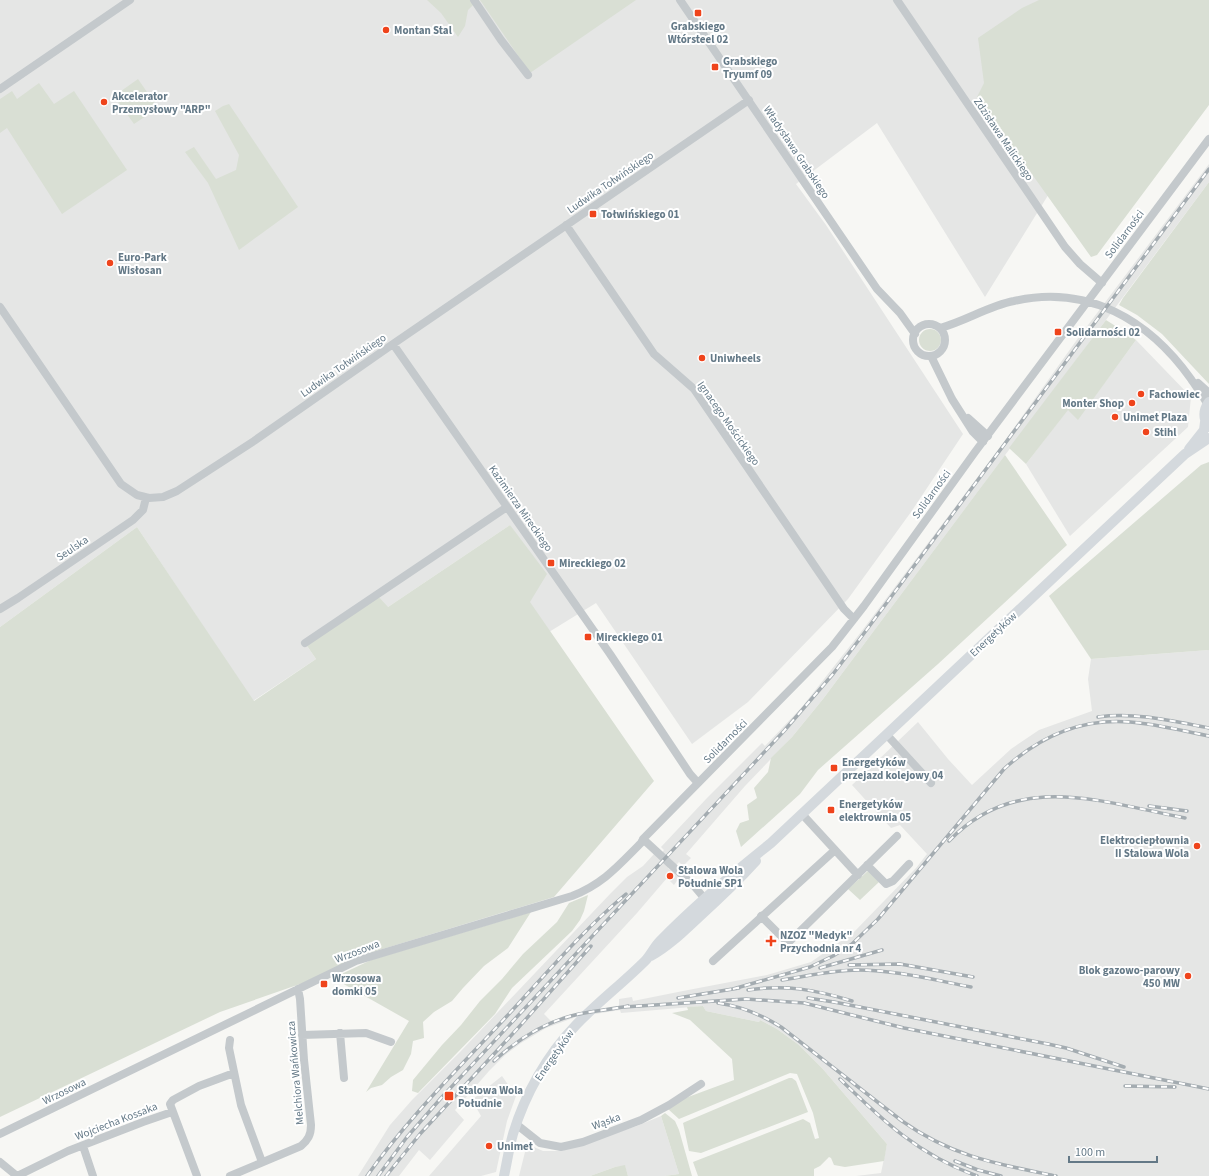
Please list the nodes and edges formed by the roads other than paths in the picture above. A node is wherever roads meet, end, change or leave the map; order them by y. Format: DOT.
graph roads {
  1 [pos="130,0"];
  2 [pos="474,0"];
  3 [pos="680,0"];
  4 [pos="897,0"];
  5 [pos="528,75"];
  6 [pos="0,89"];
  7 [pos="749,100"];
  8 [pos="1209,139"];
  9 [pos="566,225"];
  10 [pos="1102,283"];
  11 [pos="0,307"];
  12 [pos="970,318"];
  13 [pos="940,328"];
  14 [pos="918,330"];
  15 [pos="945,335"];
  16 [pos="393,344"];
  17 [pos="935,355"];
  18 [pos="1183,368"];
  19 [pos="1209,393"];
  20 [pos="1208,403"];
  21 [pos="1207,425"];
  22 [pos="1209,438"];
  23 [pos="985,439"];
  24 [pos="1185,454"];
  25 [pos="146,498"];
  26 [pos="507,507"];
  27 [pos="0,609"];
  28 [pos="854,619"];
  29 [pos="305,643"];
  30 [pos="886,735"];
  31 [pos="698,783"];
  32 [pos="931,783"];
  33 [pos="802,814"];
  34 [pos="897,836"];
  35 [pos="643,838"];
  36 [pos="771,843"];
  37 [pos="835,850"];
  38 [pos="910,864"];
  39 [pos="867,865"];
  40 [pos="858,875"];
  41 [pos="725,893"];
  42 [pos="705,899"];
  43 [pos="762,916"];
  44 [pos="692,923"];
  45 [pos="646,960"];
  46 [pos="713,961"];
  47 [pos="298,989"];
  48 [pos="340,1034"];
  49 [pos="302,1035"];
  50 [pos="230,1040"];
  51 [pos="391,1042"];
  52 [pos="234,1073"];
  53 [pos="344,1078"];
  54 [pos="701,1084"];
  55 [pos="172,1112"];
  56 [pos="516,1124"];
  57 [pos="0,1134"];
  58 [pos="83,1146"];
  59 [pos="0,1162"];
  60 [pos="262,1162"];
  61 [pos="17,1176"];
  62 [pos="93,1176"];
  63 [pos="197,1176"];
  64 [pos="230,1176"];
  65 [pos="504,1176"];
  1 -- 6 [label="street"];
  2 -- 5 [label="street"];
  3 -- 7 [label="street, Władysława Grabskiego"];
  4 -- 10 [label="street, Zdzisława Malickiego"];
  7 -- 9 [label="street, Ludwika Tołwińskiego"];
  7 -- 14 [label="street, Władysława Grabskiego"];
  8 -- 10 [label="street, Solidarności"];
  9 -- 16 [label="street, Ludwika Tołwińskiego"];
  9 -- 28 [label="street, Ignacego Mościckiego"];
  10 -- 23 [label="street, Solidarności"];
  11 -- 25 [label="street"];
  12 -- 13 [label="street"];
  12 -- 15 [label="street"];
  12 -- 18 [label="street"];
  13 -- 14 [label="street"];
  13 -- 15 [label="street"];
  14 -- 17 [label="street"];
  15 -- 17 [label="street"];
  16 -- 25 [label="street, Ludwika Tołwińskiego"];
  16 -- 26 [label="street, Kazimierza Mireckiego"];
  17 -- 23 [label="street"];
  18 -- 19 [label="street"];
  18 -- 20 [label="street"];
  20 -- 21 [label="main road, Energetyków"];
  21 -- 24 [label="main road, Energetyków"];
  22 -- 24 [label="main road, Energetyków"];
  23 -- 28 [label="street, Solidarności"];
  24 -- 30 [label="main road, Energetyków"];
  25 -- 27 [label="street, Seulska"];
  26 -- 29 [label="street"];
  26 -- 31 [label="street, Kazimierza Mireckiego"];
  28 -- 31 [label="street, Solidarności"];
  30 -- 32 [label="street"];
  30 -- 33 [label="main road, Energetyków"];
  31 -- 35 [label="street, Solidarności"];
  33 -- 36 [label="main road, Energetyków"];
  33 -- 37 [label="street"];
  34 -- 39 [label="street"];
  35 -- 42 [label="street"];
  35 -- 47 [label="street, Wrzosowa"];
  36 -- 41 [label="main road, Energetyków"];
  36 -- 42 [label="main road, Energetyków"];
  37 -- 40 [label="street"];
  37 -- 43 [label="street"];
  38 -- 39 [label="street"];
  39 -- 40 [label="street"];
  40 -- 43 [label="street"];
  41 -- 42 [label="street"];
  41 -- 44 [label="main road, Energetyków"];
  42 -- 44 [label="street"];
  42 -- 45 [label="main road, Energetyków"];
  43 -- 46 [label="street"];
  44 -- 45 [label="main road, Energetyków"];
  45 -- 56 [label="main road, Energetyków"];
  47 -- 49 [label="street, Melchiora Wańkowicza"];
  47 -- 57 [label="street, Wrzosowa"];
  48 -- 49 [label="street"];
  48 -- 51 [label="street"];
  48 -- 53 [label="street"];
  49 -- 60 [label="street, Melchiora Wańkowicza"];
  50 -- 52 [label="street"];
  52 -- 55 [label="street, Wojciecha Kossaka"];
  52 -- 60 [label="street"];
  54 -- 56 [label="street, Wąska"];
  55 -- 58 [label="street, Wojciecha Kossaka"];
  55 -- 63 [label="street"];
  56 -- 65 [label="main road, Energetyków"];
  58 -- 61 [label="street, Wojciecha Kossaka"];
  58 -- 62 [label="street"];
  59 -- 61 [label="street"];
  60 -- 64 [label="street, Melchiora Wańkowicza"];
}
